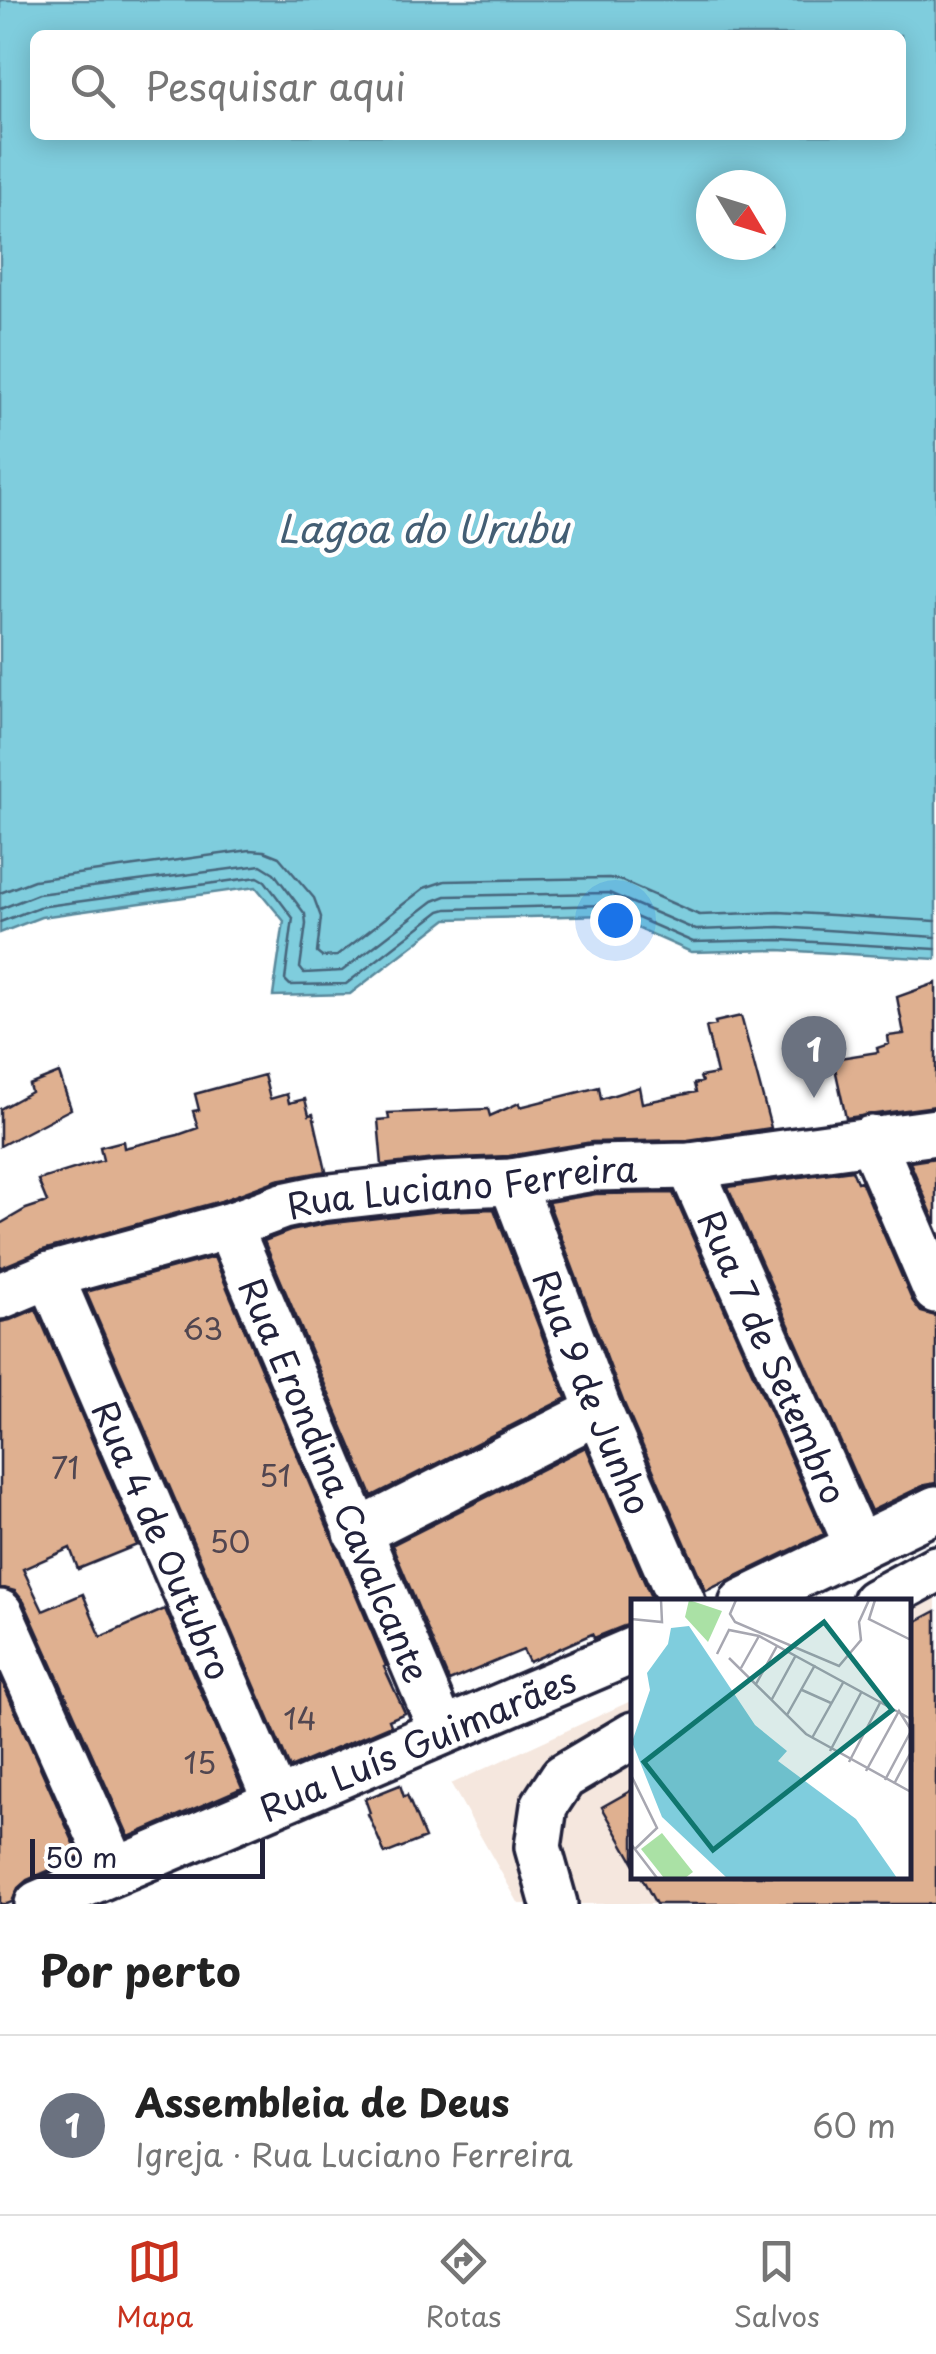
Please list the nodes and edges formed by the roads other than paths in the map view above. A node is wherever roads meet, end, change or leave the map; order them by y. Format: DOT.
graph roads {
  1 [pos="936,1132"];
  2 [pos="871,1139"];
  3 [pos="690,1166"];
  4 [pos="512,1182"];
  5 [pos="229,1226"];
  6 [pos="50,1275"];
  7 [pos="936,1290"];
  8 [pos="0,1296"];
  9 [pos="599,1411"];
  10 [pos="936,1509"];
  11 [pos="357,1533"];
  12 [pos="858,1547"];
  13 [pos="936,1569"];
  14 [pos="681,1599"];
  15 [pos="749,1599"];
  16 [pos="881,1599"];
  17 [pos="0,1613"];
  18 [pos="631,1651"];
  19 [pos="442,1731"];
  20 [pos="631,1737"];
  21 [pos="276,1801"];
  22 [pos="115,1871"];
  23 [pos="38,1904"];
  24 [pos="554,1904"];
  1 -- 2 [label="street, Rua Luciano Ferreira"];
  2 -- 3 [label="street, Rua Luciano Ferreira"];
  2 -- 7 [label="street"];
  3 -- 4 [label="street, Rua Luciano Ferreira"];
  3 -- 12 [label="street, Rua 7 de Setembro"];
  4 -- 5 [label="street, Rua Luciano Ferreira"];
  4 -- 9 [label="street, Rua 9 de Junho"];
  5 -- 6 [label="street, Rua Luciano Ferreira"];
  5 -- 11 [label="street, Rua Erondina Cavalcante"];
  6 -- 8 [label="street, Rua Luciano Ferreira"];
  6 -- 21 [label="street, Rua 4 de Outubro"];
  9 -- 11 [label="street"];
  9 -- 14 [label="street, Rua 9 de Junho"];
  10 -- 12 [label="street"];
  11 -- 19 [label="street, Rua Erondina Cavalcante"];
  12 -- 15 [label="street"];
  13 -- 16 [label="street"];
  17 -- 22 [label="street"];
  18 -- 19 [label="street, Rua Luís Guimarães"];
  19 -- 21 [label="street, Rua Luís Guimarães"];
  20 -- 24 [label="street"];
  21 -- 22 [label="street, Rua Luís Guimarães"];
  22 -- 23 [label="street, Rua Luís Guimarães"];
}
